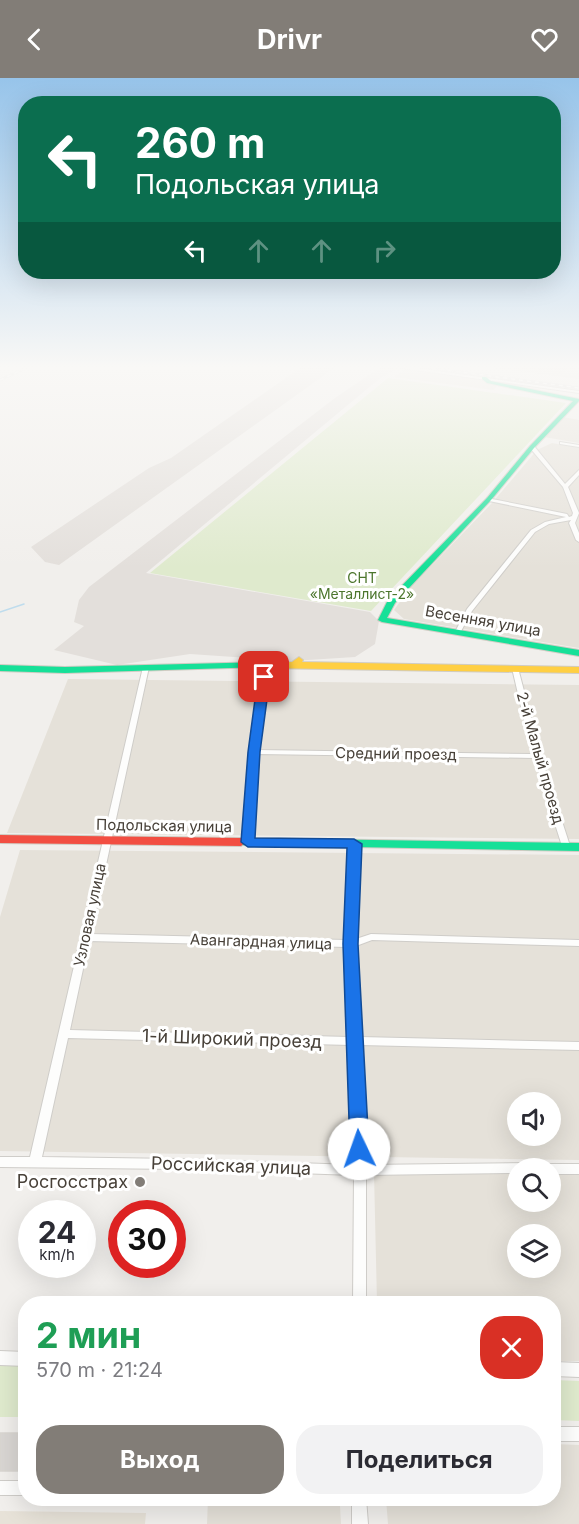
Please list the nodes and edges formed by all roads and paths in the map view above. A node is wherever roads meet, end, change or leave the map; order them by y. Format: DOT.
graph roads {
  1 [pos="545,433"];
  2 [pos="562,443"];
  3 [pos="579,446"];
  4 [pos="532,447"];
  5 [pos="579,472"];
  6 [pos="566,487"];
  7 [pos="489,499"];
  8 [pos="577,518"];
  9 [pos="579,540"];
  10 [pos="458,632"];
  11 [pos="579,653"];
  12 [pos="261,665"];
  13 [pos="0,668"];
  14 [pos="146,668"];
  15 [pos="515,668"];
  16 [pos="579,670"];
  17 [pos="264,677"];
  18 [pos="254,752"];
  19 [pos="537,756"];
  20 [pos="0,839"];
  21 [pos="106,840"];
  22 [pos="248,842"];
  23 [pos="354,844"];
  24 [pos="566,846"];
  25 [pos="579,847"];
  26 [pos="85,937"];
  27 [pos="579,943"];
  28 [pos="351,944"];
  29 [pos="65,1034"];
  30 [pos="353,1043"];
  31 [pos="579,1046"];
  32 [pos="0,1162"];
  33 [pos="35,1162"];
  34 [pos="507,1168"];
  35 [pos="561,1169"];
  36 [pos="579,1169"];
  37 [pos="360,1170"];
  38 [pos="359,1296"];
  39 [pos="0,1358"];
  40 [pos="18,1359"];
  41 [pos="561,1369"];
  42 [pos="579,1370"];
  43 [pos="561,1434"];
  44 [pos="579,1434"];
  45 [pos="0,1488"];
  46 [pos="18,1488"];
  47 [pos="359,1506"];
  48 [pos="360,1524"];
  1 -- 4 [label="street"];
  2 -- 3 [label="street"];
  4 -- 6 [label="street"];
  4 -- 7 [label="street"];
  5 -- 6 [label="street"];
  6 -- 8 [label="street"];
  7 -- 8 [label="street"];
  7 -- 10 [label="street, Весенняя улица"];
  8 -- 9 [label="street"];
  8 -- 10 [label="street"];
  10 -- 11 [label="street, Весенняя улица"];
  12 -- 14 [label="street"];
  12 -- 15 [label="street"];
  12 -- 17 [label="street"];
  13 -- 14 [label="street"];
  14 -- 21 [label="street, Узловая улица"];
  15 -- 16 [label="street"];
  15 -- 19 [label="street, 2-й Малый проезд"];
  17 -- 18 [label="street"];
  18 -- 19 [label="street, Средний проезд"];
  18 -- 22 [label="street"];
  19 -- 24 [label="street, 2-й Малый проезд"];
  20 -- 21 [label="street, Подольская улица"];
  21 -- 22 [label="street, Подольская улица"];
  21 -- 26 [label="street, Узловая улица"];
  22 -- 23 [label="street, Подольская улица"];
  23 -- 24 [label="street, Подольская улица"];
  23 -- 28 [label="street"];
  24 -- 25 [label="street, Подольская улица"];
  26 -- 28 [label="street, Авангардная улица"];
  26 -- 29 [label="street, Узловая улица"];
  27 -- 28 [label="street, Авангардная улица"];
  28 -- 30 [label="street"];
  29 -- 30 [label="street, 1-й Широкий проезд"];
  29 -- 33 [label="street, Узловая улица"];
  30 -- 31 [label="street, 1-й Широкий проезд"];
  30 -- 37 [label="street"];
  32 -- 33 [label="street, Российская улица"];
  33 -- 37 [label="street, Российская улица"];
  34 -- 37 [label="street, Российская улица"];
  35 -- 36 [label="street"];
  37 -- 38 [label="street"];
  39 -- 40 [label="street"];
  41 -- 42 [label="street"];
  43 -- 44 [label="street"];
  45 -- 46 [label="street"];
  47 -- 48 [label="street"];
}
